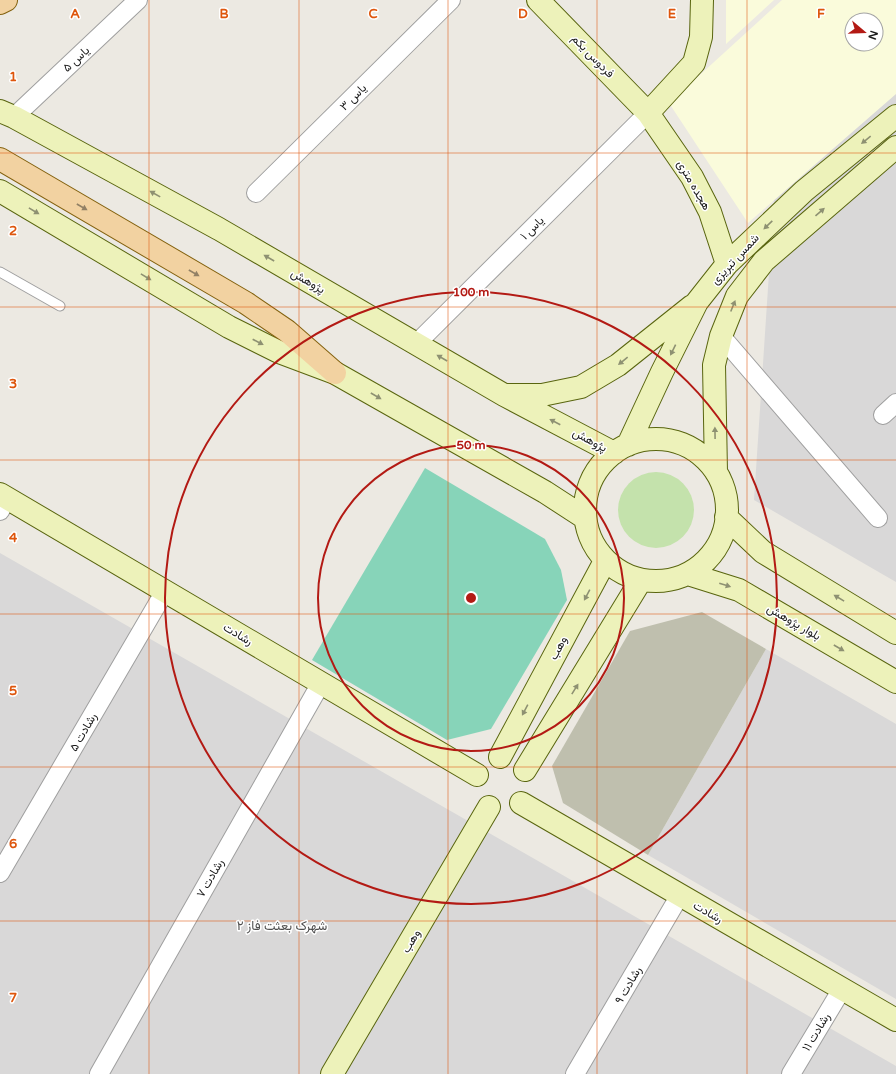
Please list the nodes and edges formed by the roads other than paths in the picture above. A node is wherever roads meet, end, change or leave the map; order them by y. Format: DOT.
graph roads {
  1 [pos="6,0"];
  2 [pos="138,0"];
  3 [pos="451,0"];
  4 [pos="538,0"];
  5 [pos="702,0"];
  6 [pos="0,3"];
  7 [pos="648,113"];
  8 [pos="7,114"];
  9 [pos="896,116"];
  10 [pos="896,147"];
  11 [pos="0,159"];
  12 [pos="0,192"];
  13 [pos="256,193"];
  14 [pos="727,264"];
  15 [pos="0,272"];
  16 [pos="697,302"];
  17 [pos="60,306"];
  18 [pos="721,336"];
  19 [pos="416,344"];
  20 [pos="335,373"];
  21 [pos="504,395"];
  22 [pos="621,449"];
  23 [pos="716,472"];
  24 [pos="2,501"];
  25 [pos="585,518"];
  26 [pos="726,518"];
  27 [pos="878,518"];
  28 [pos="605,561"];
  29 [pos="688,574"];
  30 [pos="641,580"];
  31 [pos="165,591"];
  32 [pos="896,633"];
  33 [pos="896,682"];
  34 [pos="321,683"];
  35 [pos="500,757"];
  36 [pos="525,770"];
  37 [pos="477,775"];
  38 [pos="521,803"];
  39 [pos="490,807"];
  40 [pos="0,873"];
  41 [pos="680,895"];
  42 [pos="842,989"];
  43 [pos="896,1020"];
  44 [pos="99,1074"];
  45 [pos="332,1074"];
  46 [pos="575,1074"];
  47 [pos="791,1074"];
  1 -- 6 [label="main road"];
  2 -- 8 [label="street, یاس ۵"];
  3 -- 13 [label="street, یاس ۳"];
  4 -- 7 [label="street, فردوس یکم"];
  5 -- 7 [label="street"];
  7 -- 14 [label="street, هجده متری"];
  7 -- 19 [label="street, یاس ۱"];
  19 -- 8 [label="street, پژوهش, one-way"];
  9 -- 14 [label="street, شمس تبریزی, one-way"];
  18 -- 10 [label="street, شمس تبریزی, one-way"];
  11 -- 20 [label="main road, one-way"];
  12 -- 20 [label="street, one-way"];
  14 -- 16 [label="street, شمس تبریزی"];
  15 -- 17 [label="lane"];
  16 -- 21 [label="street, one-way"];
  16 -- 22 [label="street, شمس تبریزی, one-way"];
  23 -- 18 [label="street, شمس تبریزی, one-way"];
  18 -- 27 [label="street"];
  21 -- 19 [label="street, پژوهش, one-way"];
  20 -- 25 [label="street, one-way"];
  22 -- 21 [label="street, پژوهش, one-way"];
  22 -- 23 [label="street"];
  22 -- 25 [label="street"];
  23 -- 26 [label="street"];
  24 -- 31 [label="street, رشادت"];
  25 -- 28 [label="street"];
  26 -- 29 [label="street"];
  32 -- 26 [label="street, one-way"];
  28 -- 30 [label="street"];
  28 -- 35 [label="street, وهب, one-way"];
  29 -- 30 [label="street"];
  29 -- 33 [label="street, بلوار پژوهش, one-way"];
  36 -- 30 [label="street, one-way"];
  31 -- 34 [label="street, رشادت"];
  31 -- 40 [label="street, رشادت ۵"];
  34 -- 37 [label="street, رشادت"];
  34 -- 44 [label="street, رشادت ۷"];
  35 -- 36 [label="street"];
  35 -- 37 [label="street"];
  36 -- 38 [label="street"];
  37 -- 39 [label="street"];
  38 -- 39 [label="street"];
  38 -- 41 [label="street, رشادت"];
  39 -- 45 [label="street, وهب"];
  41 -- 42 [label="street, رشادت"];
  41 -- 46 [label="street, رشادت ۹"];
  42 -- 43 [label="street, رشادت"];
  42 -- 47 [label="street, رشادت ۱۱"];
}
